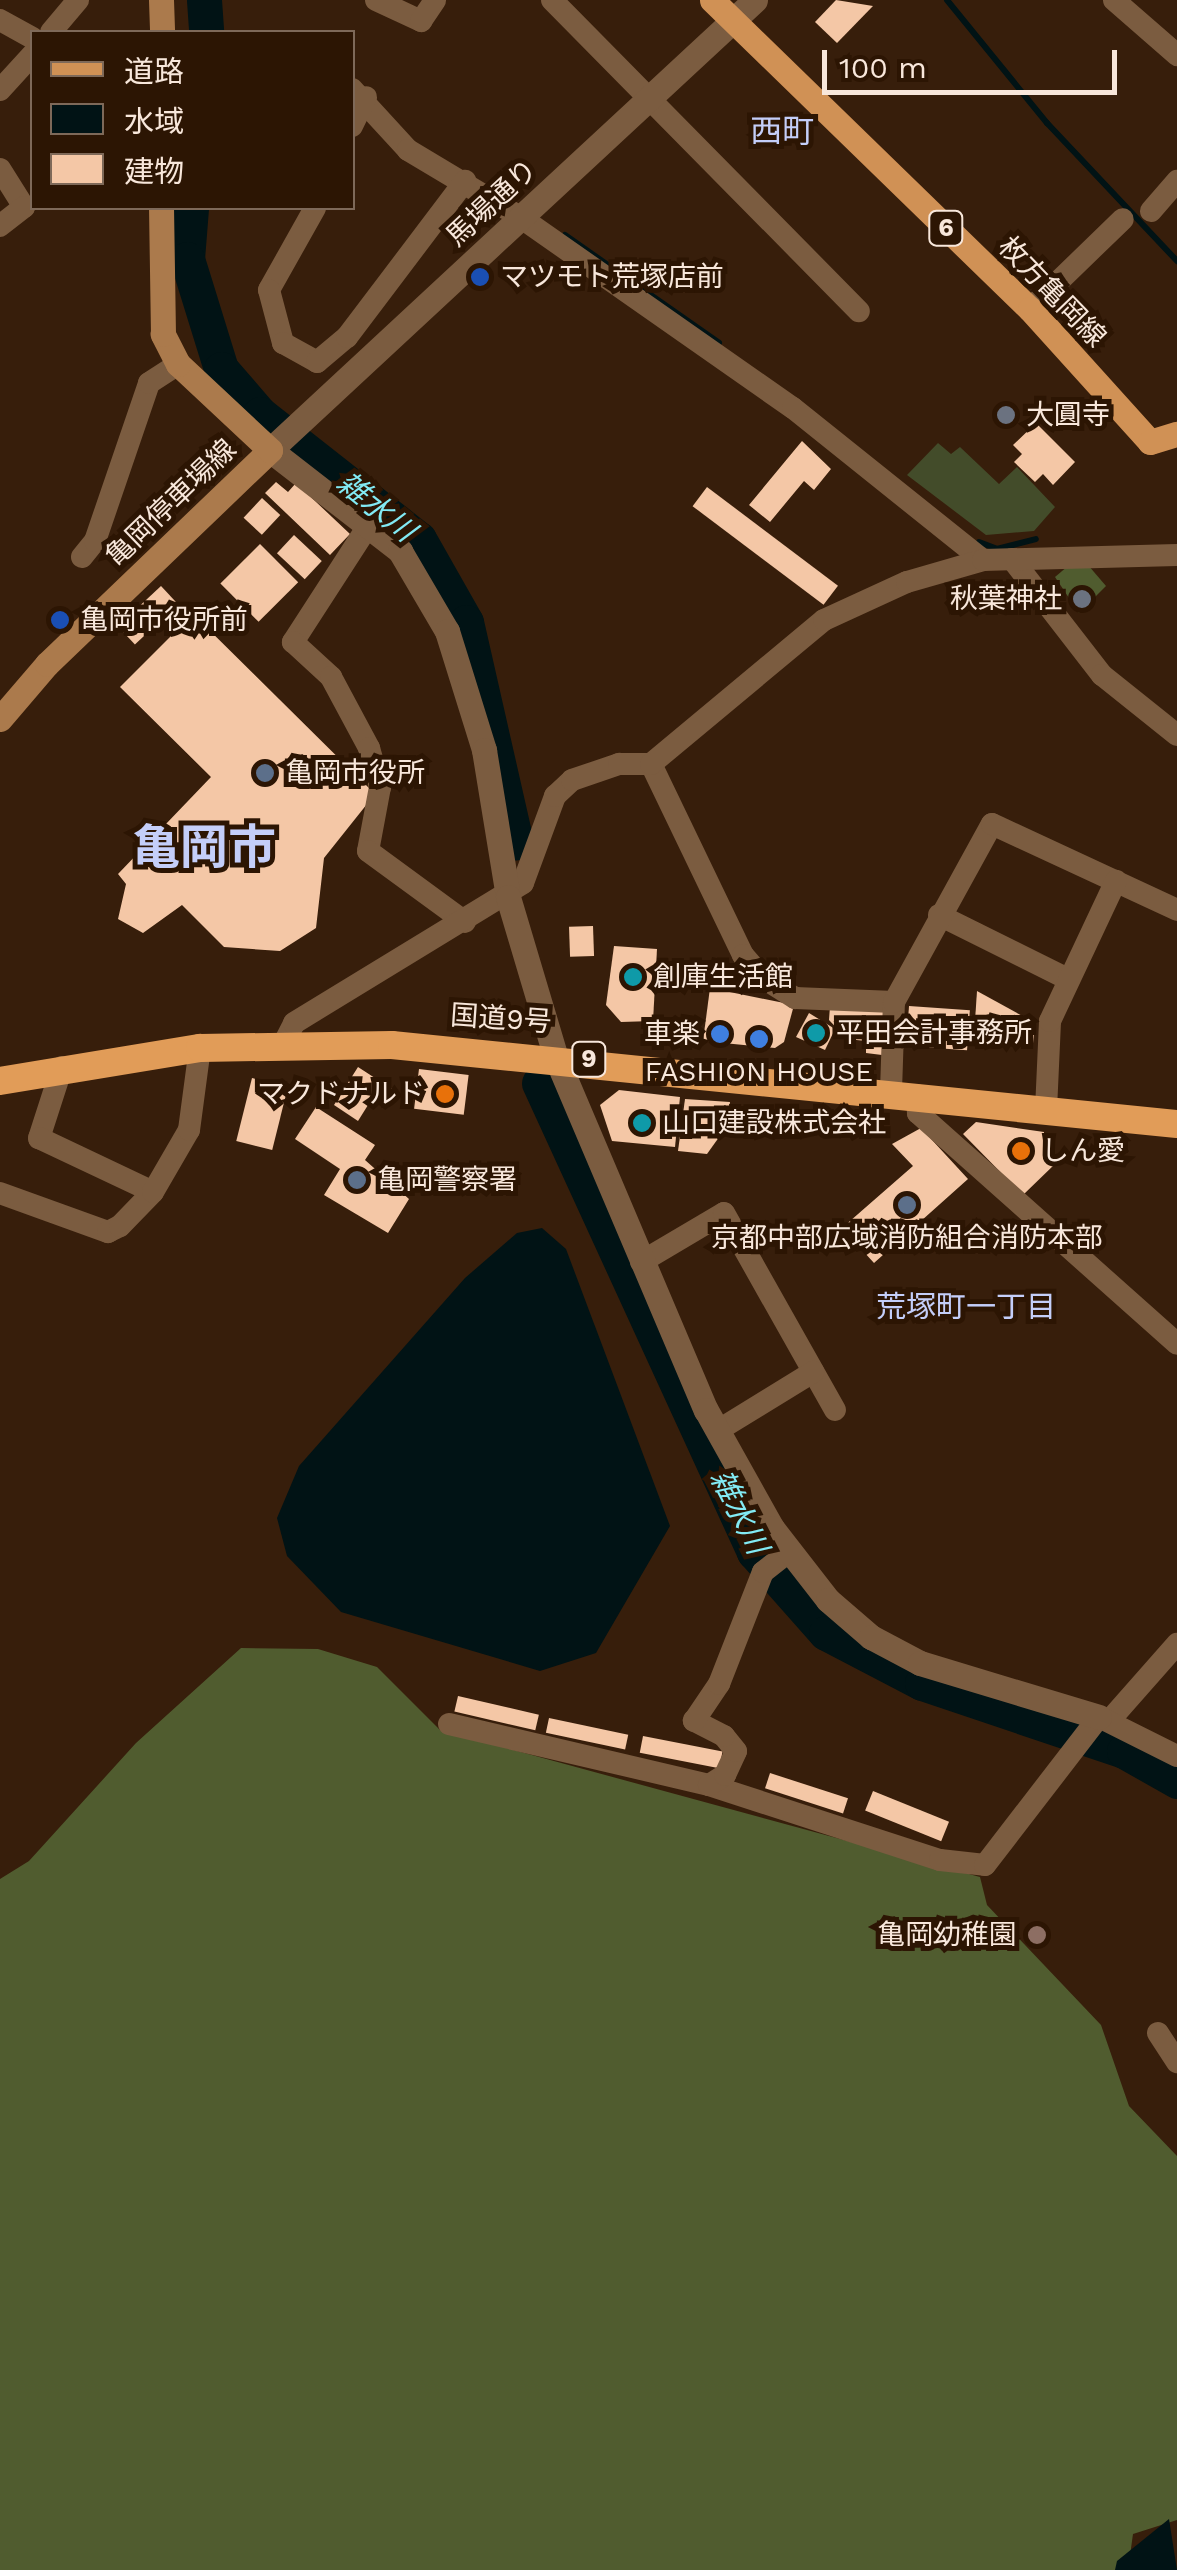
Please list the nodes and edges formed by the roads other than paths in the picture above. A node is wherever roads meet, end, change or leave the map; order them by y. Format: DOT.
graph roads {
  1 [pos="78,0"];
  2 [pos="161,0"];
  3 [pos="376,0"];
  4 [pos="435,0"];
  5 [pos="552,0"];
  6 [pos="712,0"];
  7 [pos="755,0"];
  8 [pos="1114,0"];
  9 [pos="0,20"];
  10 [pos="733,20"];
  11 [pos="53,30"];
  12 [pos="162,30"];
  13 [pos="30,37"];
  14 [pos="1177,55"];
  15 [pos="30,57"];
  16 [pos="0,90"];
  17 [pos="359,93"];
  18 [pos="648,99"];
  19 [pos="0,169"];
  20 [pos="465,181"];
  21 [pos="1177,181"];
  22 [pos="161,210"];
  23 [pos="314,210"];
  24 [pos="1151,211"];
  25 [pos="520,217"];
  26 [pos="1123,220"];
  27 [pos="0,226"];
  28 [pos="1030,309"];
  29 [pos="860,310"];
  30 [pos="178,364"];
  31 [pos="1177,434"];
  32 [pos="275,445"];
  33 [pos="370,523"];
  34 [pos="1177,555"];
  35 [pos="82,558"];
  36 [pos="1012,559"];
  37 [pos="983,560"];
  38 [pos="1,716"];
  39 [pos="1177,735"];
  40 [pos="650,764"];
  41 [pos="1116,881"];
  42 [pos="508,896"];
  43 [pos="1177,910"];
  44 [pos="938,914"];
  45 [pos="465,922"];
  46 [pos="1068,979"];
  47 [pos="894,1002"];
  48 [pos="284,1043"];
  49 [pos="200,1048"];
  50 [pos="555,1055"];
  51 [pos="62,1067"];
  52 [pos="0,1082"];
  53 [pos="904,1093"];
  54 [pos="1046,1110"];
  55 [pos="1177,1124"];
  56 [pos="153,1192"];
  57 [pos="0,1193"];
  58 [pos="641,1262"];
  59 [pos="1177,1344"];
  60 [pos="813,1372"];
  61 [pos="835,1410"];
  62 [pos="718,1430"];
  63 [pos="789,1552"];
  64 [pos="1173,1656"];
  65 [pos="1104,1719"];
  66 [pos="449,1724"];
  67 [pos="1177,1756"];
  68 [pos="708,1785"];
  69 [pos="1158,2033"];
  70 [pos="1177,2062"];
  1 -- 11 [label="street"];
  2 -- 12 [label="main road"];
  3 -- 4 [label="street"];
  5 -- 18 [label="street"];
  6 -- 10 [label="main road, 枚方亀岡線 / 6"];
  7 -- 10 [label="street, 馬場通り"];
  8 -- 14 [label="street"];
  9 -- 13 [label="street"];
  10 -- 18 [label="street, 馬場通り"];
  10 -- 28 [label="main road, 枚方亀岡線 / 6"];
  15 -- 16 [label="street"];
  17 -- 20 [label="street"];
  18 -- 25 [label="street, 馬場通り"];
  18 -- 29 [label="street"];
  19 -- 27 [label="street"];
  20 -- 23 [label="street"];
  20 -- 25 [label="street"];
  21 -- 24 [label="street"];
  22 -- 30 [label="main road"];
  25 -- 32 [label="street, 馬場通り"];
  25 -- 37 [label="street"];
  26 -- 28 [label="street"];
  28 -- 31 [label="main road, 枚方亀岡線 / 6"];
  30 -- 32 [label="main road, 亀岡停車場線"];
  30 -- 35 [label="street"];
  32 -- 33 [label="street"];
  32 -- 38 [label="main road, 亀岡停車場線"];
  33 -- 42 [label="street"];
  33 -- 45 [label="street"];
  34 -- 36 [label="street"];
  36 -- 37 [label="street"];
  36 -- 39 [label="street"];
  37 -- 40 [label="street"];
  40 -- 42 [label="street"];
  40 -- 47 [label="street"];
  41 -- 43 [label="street"];
  41 -- 44 [label="street"];
  41 -- 46 [label="street"];
  42 -- 45 [label="street"];
  42 -- 50 [label="street"];
  44 -- 46 [label="street"];
  44 -- 47 [label="street"];
  45 -- 48 [label="street"];
  46 -- 54 [label="street"];
  47 -- 53 [label="street"];
  48 -- 49 [label="highway, 国道9号 / 9"];
  48 -- 50 [label="highway, 国道9号 / 9"];
  49 -- 51 [label="highway, 国道9号 / 9"];
  49 -- 56 [label="street"];
  50 -- 53 [label="highway, 国道9号 / 9"];
  50 -- 58 [label="street"];
  51 -- 52 [label="highway, 国道9号 / 9"];
  51 -- 56 [label="street"];
  53 -- 54 [label="highway, 国道9号 / 9"];
  53 -- 59 [label="street"];
  54 -- 55 [label="highway, 国道9号 / 9"];
  56 -- 57 [label="street"];
  58 -- 60 [label="street"];
  58 -- 62 [label="street"];
  60 -- 61 [label="street"];
  60 -- 62 [label="street"];
  62 -- 63 [label="street"];
  63 -- 65 [label="street"];
  63 -- 68 [label="street"];
  64 -- 65 [label="street"];
  65 -- 67 [label="street"];
  65 -- 68 [label="street"];
  66 -- 68 [label="street"];
  69 -- 70 [label="street"];
}
